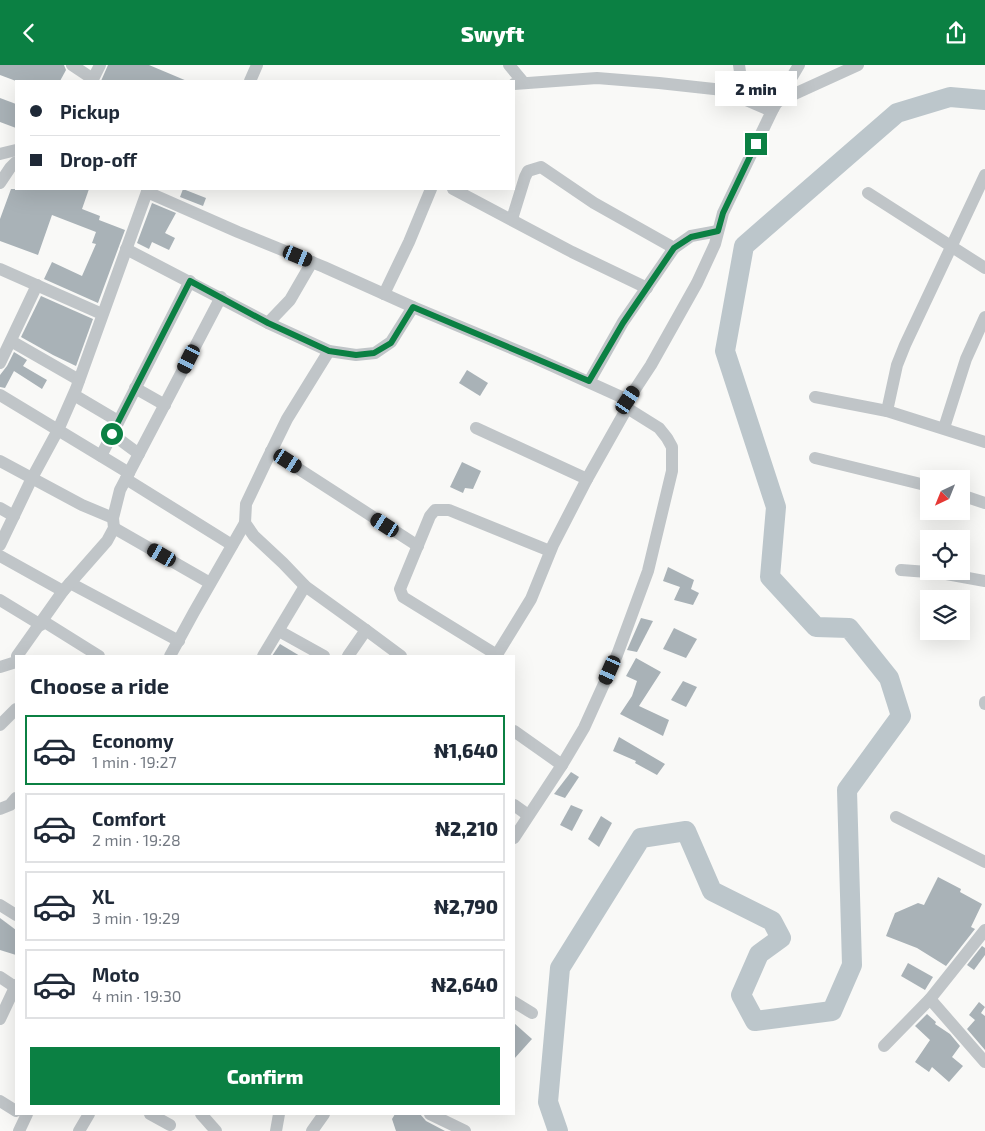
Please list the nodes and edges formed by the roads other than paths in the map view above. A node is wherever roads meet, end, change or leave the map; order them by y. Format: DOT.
graph roads {
  1 [pos="72,65"];
  2 [pos="100,65"];
  3 [pos="257,65"];
  4 [pos="509,65"];
  5 [pos="739,65"];
  6 [pos="799,65"];
  7 [pos="858,65"];
  8 [pos="92,80"];
  9 [pos="250,80"];
  10 [pos="519,83"];
  11 [pos="744,99"];
  12 [pos="776,105"];
  13 [pos="15,150"];
  14 [pos="0,154"];
  15 [pos="15,163"];
  16 [pos="985,175"];
  17 [pos="0,183"];
  18 [pos="431,190"];
  19 [pos="455,190"];
  20 [pos="148,191"];
  21 [pos="868,193"];
  22 [pos="512,219"];
  23 [pos="718,231"];
  24 [pos="951,246"];
  25 [pos="674,248"];
  26 [pos="126,249"];
  27 [pos="312,262"];
  28 [pos="985,268"];
  29 [pos="0,269"];
  30 [pos="190,281"];
  31 [pos="36,285"];
  32 [pos="647,288"];
  33 [pos="384,294"];
  34 [pos="221,297"];
  35 [pos="413,307"];
  36 [pos="102,314"];
  37 [pos="985,317"];
  38 [pos="268,323"];
  39 [pos="11,341"];
  40 [pos="329,351"];
  41 [pos="0,363"];
  42 [pos="79,380"];
  43 [pos="589,381"];
  44 [pos="135,388"];
  45 [pos="0,395"];
  46 [pos="74,395"];
  47 [pos="815,397"];
  48 [pos="627,404"];
  49 [pos="165,405"];
  50 [pos="887,411"];
  51 [pos="118,421"];
  52 [pos="476,428"];
  53 [pos="944,429"];
  54 [pos="58,430"];
  55 [pos="112,434"];
  56 [pos="985,442"];
  57 [pos="271,451"];
  58 [pos="139,454"];
  59 [pos="101,456"];
  60 [pos="815,458"];
  61 [pos="0,461"];
  62 [pos="127,476"];
  63 [pos="32,478"];
  64 [pos="587,479"];
  65 [pos="920,484"];
  66 [pos="970,498"];
  67 [pos="985,503"];
  68 [pos="0,508"];
  69 [pos="14,516"];
  70 [pos="114,523"];
  71 [pos="245,523"];
  72 [pos="0,545"];
  73 [pos="232,545"];
  74 [pos="418,546"];
  75 [pos="550,551"];
  76 [pos="0,556"];
  77 [pos="900,570"];
  78 [pos="985,581"];
  79 [pos="210,583"];
  80 [pos="305,586"];
  81 [pos="67,587"];
  82 [pos="0,600"];
  83 [pos="42,623"];
  84 [pos="366,630"];
  85 [pos="278,631"];
  86 [pos="179,641"];
  87 [pos="18,655"];
  88 [pos="97,655"];
  89 [pos="171,655"];
  90 [pos="264,655"];
  91 [pos="322,655"];
  92 [pos="349,655"];
  93 [pos="400,655"];
  94 [pos="494,655"];
  95 [pos="497,655"];
  96 [pos="15,662"];
  97 [pos="0,667"];
  98 [pos="15,713"];
  99 [pos="0,725"];
  100 [pos="516,737"];
  101 [pos="562,765"];
  102 [pos="15,798"];
  103 [pos="515,806"];
  104 [pos="0,809"];
  105 [pos="528,815"];
  106 [pos="896,817"];
  107 [pos="515,836"];
  108 [pos="985,861"];
  109 [pos="0,905"];
  110 [pos="15,914"];
  111 [pos="985,930"];
  112 [pos="0,977"];
  113 [pos="15,985"];
  114 [pos="15,988"];
  115 [pos="930,999"];
  116 [pos="515,1003"];
  117 [pos="532,1013"];
  118 [pos="0,1019"];
  119 [pos="884,1046"];
  120 [pos="985,1062"];
  121 [pos="0,1101"];
  122 [pos="15,1110"];
  123 [pos="22,1115"];
  124 [pos="88,1115"];
  125 [pos="152,1115"];
  126 [pos="202,1115"];
  127 [pos="279,1115"];
  128 [pos="323,1115"];
  129 [pos="432,1115"];
  130 [pos="171,1123"];
  131 [pos="21,1131"];
  132 [pos="79,1131"];
  133 [pos="216,1131"];
  134 [pos="276,1131"];
  135 [pos="312,1131"];
  136 [pos="465,1131"];
  1 -- 8 [label="street"];
  2 -- 8 [label="street"];
  3 -- 9 [label="street"];
  4 -- 10 [label="street"];
  5 -- 11 [label="street"];
  6 -- 12 [label="street"];
  7 -- 12 [label="street"];
  10 -- 11 [label="street"];
  11 -- 12 [label="street"];
  12 -- 23 [label="street"];
  13 -- 14 [label="street"];
  15 -- 17 [label="street"];
  16 -- 24 [label="street"];
  18 -- 33 [label="street"];
  19 -- 22 [label="street"];
  20 -- 26 [label="street"];
  20 -- 27 [label="street"];
  21 -- 24 [label="street"];
  22 -- 25 [label="street"];
  22 -- 32 [label="street"];
  23 -- 25 [label="street"];
  23 -- 48 [label="street"];
  24 -- 28 [label="street"];
  24 -- 50 [label="street"];
  25 -- 32 [label="street"];
  26 -- 30 [label="street"];
  26 -- 36 [label="street"];
  27 -- 33 [label="street"];
  27 -- 38 [label="street"];
  29 -- 31 [label="street"];
  30 -- 34 [label="street"];
  30 -- 44 [label="street"];
  31 -- 36 [label="street"];
  31 -- 39 [label="street"];
  32 -- 43 [label="street"];
  33 -- 35 [label="street"];
  34 -- 38 [label="street"];
  34 -- 49 [label="street"];
  35 -- 40 [label="street"];
  35 -- 43 [label="street"];
  36 -- 42 [label="street"];
  37 -- 53 [label="street"];
  38 -- 40 [label="street"];
  39 -- 41 [label="street"];
  39 -- 42 [label="street"];
  40 -- 57 [label="street"];
  42 -- 46 [label="street"];
  43 -- 48 [label="street"];
  44 -- 49 [label="street"];
  44 -- 51 [label="street"];
  45 -- 54 [label="street"];
  46 -- 51 [label="street"];
  46 -- 54 [label="street"];
  47 -- 50 [label="street"];
  48 -- 64 [label="street"];
  48 -- 101 [label="street"];
  49 -- 58 [label="street"];
  50 -- 53 [label="street"];
  51 -- 55 [label="street"];
  52 -- 64 [label="street"];
  53 -- 56 [label="street"];
  54 -- 59 [label="street"];
  54 -- 63 [label="street"];
  55 -- 58 [label="street"];
  55 -- 59 [label="street"];
  57 -- 71 [label="street"];
  57 -- 74 [label="street"];
  58 -- 62 [label="street"];
  59 -- 62 [label="street"];
  60 -- 65 [label="street"];
  61 -- 63 [label="street"];
  62 -- 70 [label="street"];
  62 -- 73 [label="street"];
  63 -- 69 [label="street"];
  63 -- 70 [label="street"];
  64 -- 75 [label="street"];
  66 -- 67 [label="street"];
  68 -- 69 [label="street"];
  69 -- 72 [label="street"];
  70 -- 79 [label="street"];
  70 -- 81 [label="street"];
  71 -- 73 [label="street"];
  71 -- 80 [label="street"];
  73 -- 79 [label="street"];
  74 -- 75 [label="street"];
  74 -- 94 [label="street"];
  75 -- 95 [label="street"];
  76 -- 81 [label="street"];
  77 -- 78 [label="street"];
  79 -- 86 [label="street"];
  80 -- 84 [label="street"];
  80 -- 85 [label="street"];
  81 -- 83 [label="street"];
  81 -- 86 [label="street"];
  82 -- 83 [label="street"];
  83 -- 87 [label="street"];
  83 -- 88 [label="street"];
  84 -- 92 [label="street"];
  84 -- 93 [label="street"];
  85 -- 90 [label="street"];
  85 -- 91 [label="street"];
  86 -- 89 [label="street"];
  96 -- 97 [label="street"];
  98 -- 99 [label="street"];
  100 -- 101 [label="street"];
  101 -- 105 [label="street"];
  102 -- 104 [label="street"];
  103 -- 105 [label="street"];
  105 -- 107 [label="street"];
  106 -- 108 [label="street"];
  109 -- 110 [label="street"];
  111 -- 115 [label="street"];
  112 -- 113 [label="street"];
  114 -- 118 [label="street"];
  115 -- 119 [label="street"];
  115 -- 120 [label="street"];
  116 -- 117 [label="street"];
  121 -- 122 [label="street"];
  123 -- 131 [label="street"];
  124 -- 132 [label="street"];
  125 -- 130 [label="street"];
  126 -- 133 [label="street"];
  127 -- 134 [label="street"];
  128 -- 135 [label="street"];
  129 -- 136 [label="street"];
}
